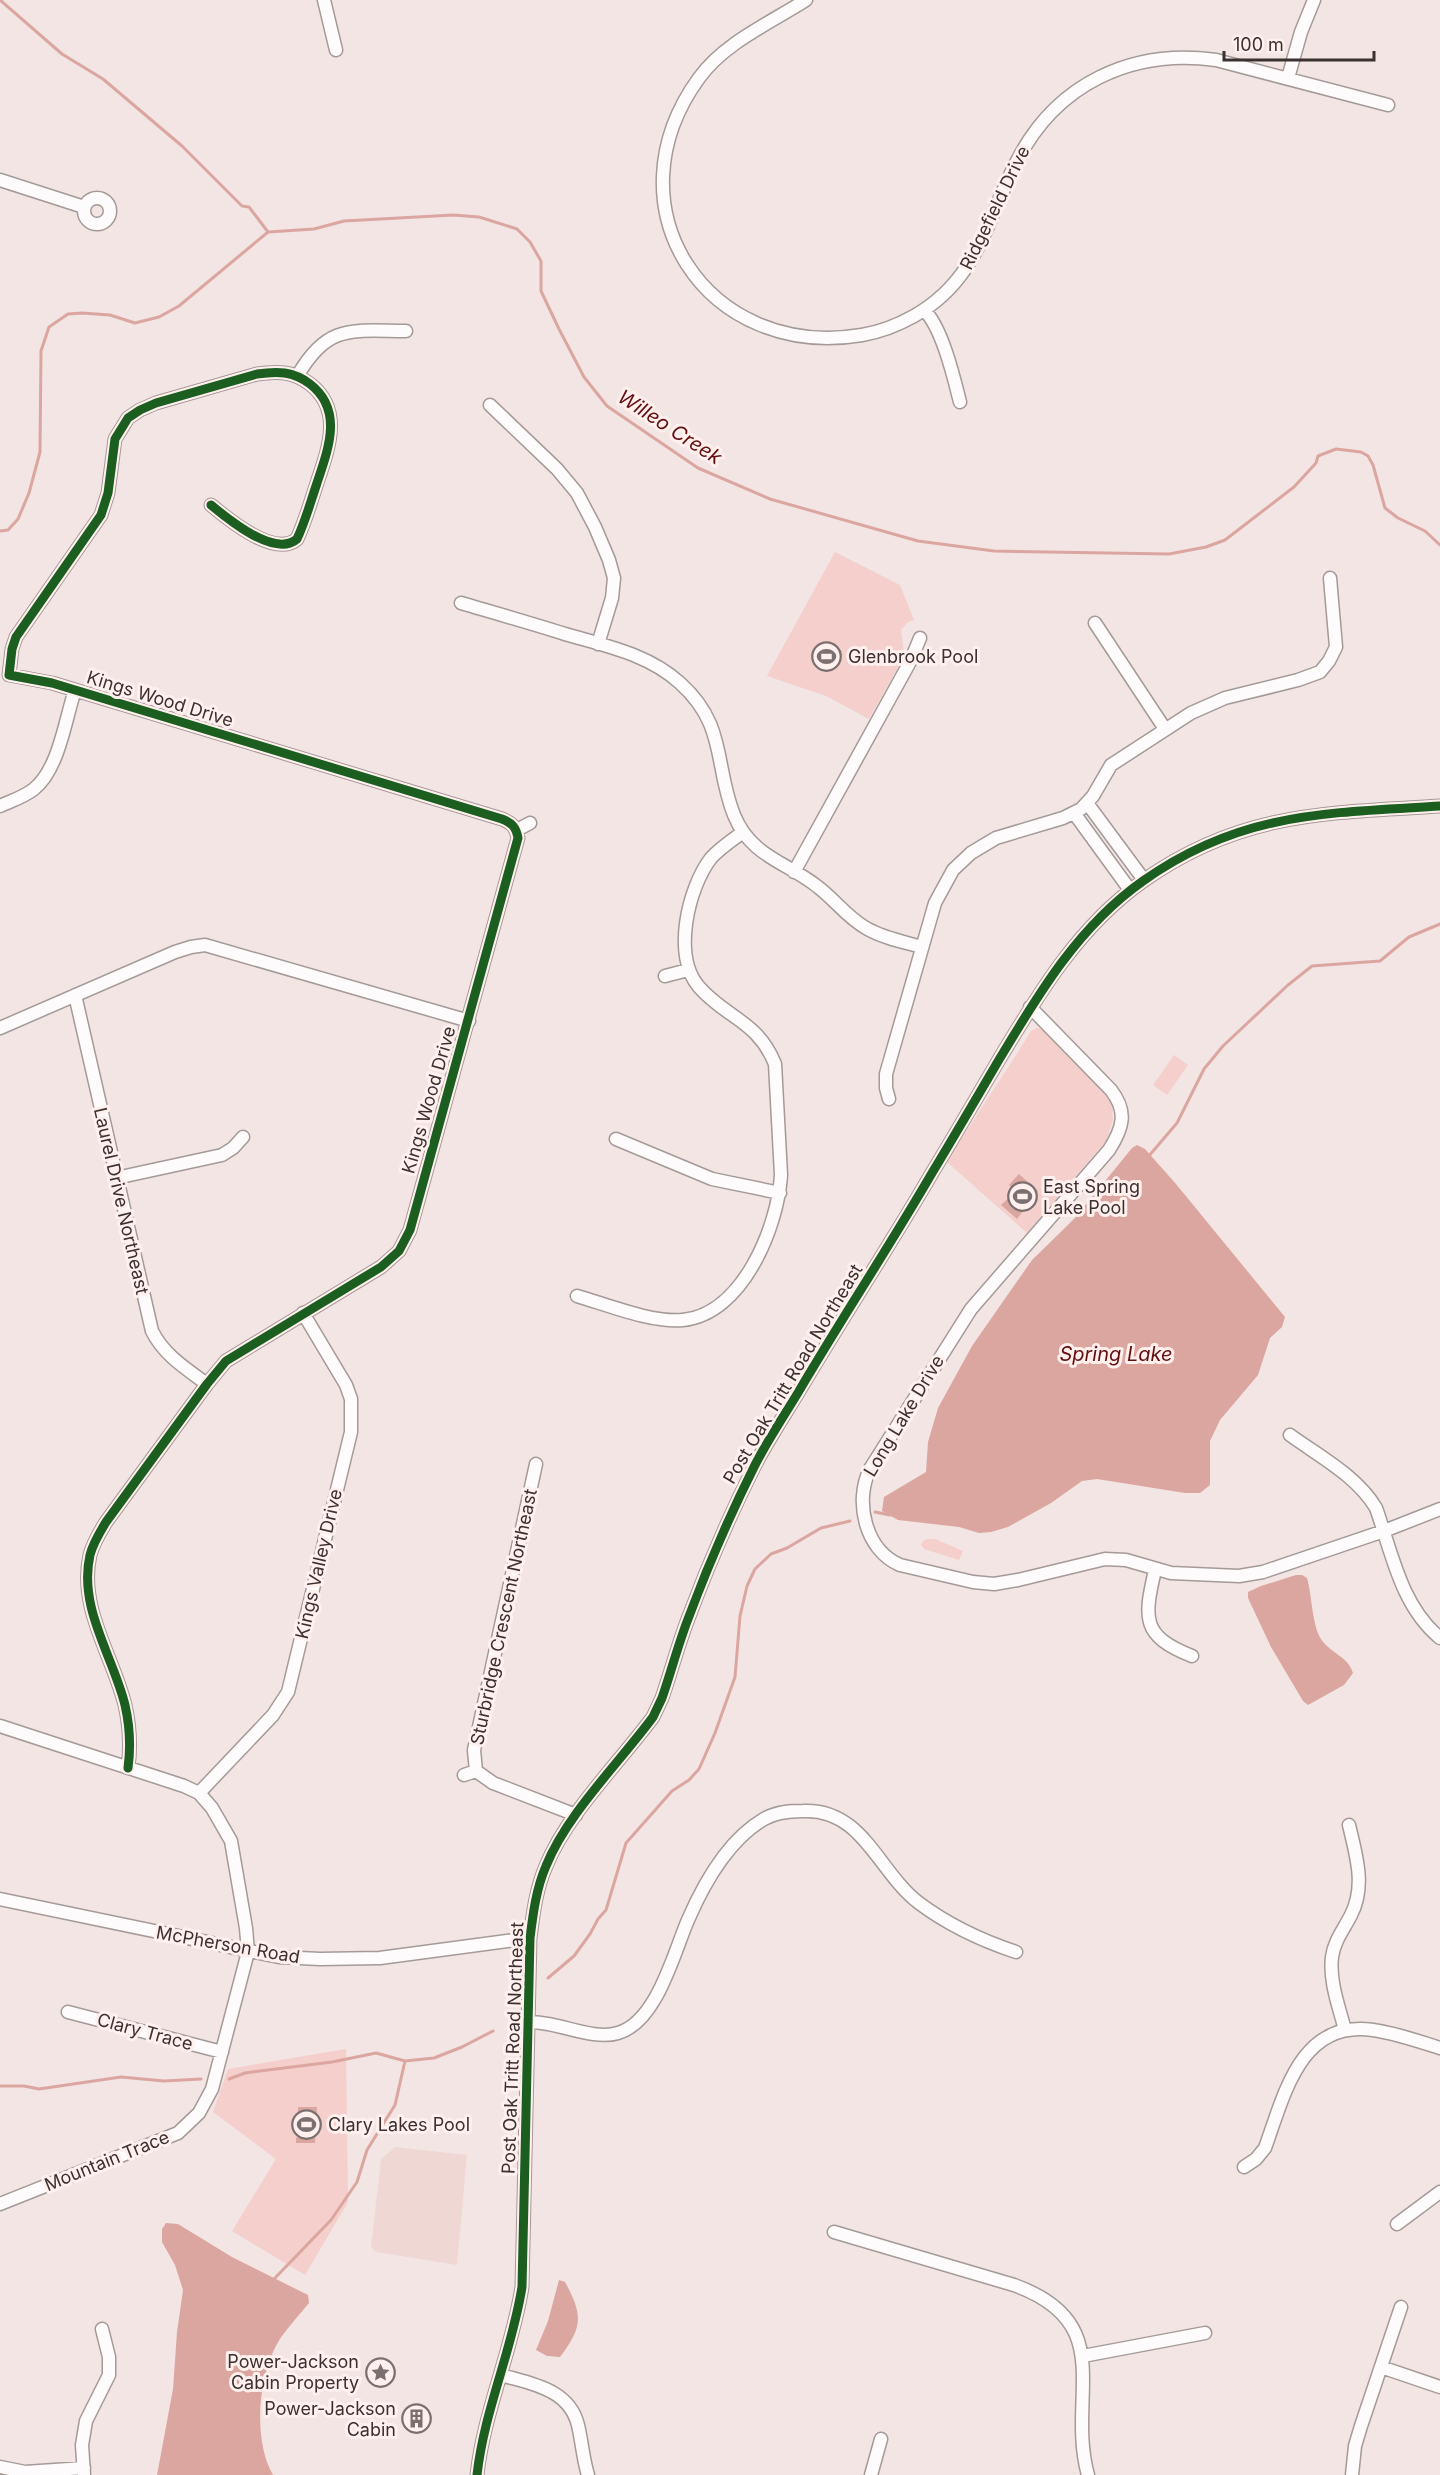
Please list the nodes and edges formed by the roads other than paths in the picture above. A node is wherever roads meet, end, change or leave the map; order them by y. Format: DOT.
graph roads {
  1 [pos="324,0"];
  2 [pos="806,0"];
  3 [pos="1314,0"];
  4 [pos="336,50"];
  5 [pos="1288,78"];
  6 [pos="1388,105"];
  7 [pos="0,180"];
  8 [pos="84,207"];
  9 [pos="924,310"];
  10 [pos="406,332"];
  11 [pos="298,375"];
  12 [pos="960,402"];
  13 [pos="490,405"];
  14 [pos="211,505"];
  15 [pos="1330,578"];
  16 [pos="461,603"];
  17 [pos="1095,623"];
  18 [pos="920,638"];
  19 [pos="598,644"];
  20 [pos="75,690"];
  21 [pos="1165,729"];
  22 [pos="1087,803"];
  23 [pos="0,806"];
  24 [pos="1440,806"];
  25 [pos="1074,813"];
  26 [pos="530,823"];
  27 [pos="517,830"];
  28 [pos="743,832"];
  29 [pos="794,872"];
  30 [pos="1144,880"];
  31 [pos="1131,890"];
  32 [pos="922,947"];
  33 [pos="688,970"];
  34 [pos="665,976"];
  35 [pos="75,995"];
  36 [pos="1030,1007"];
  37 [pos="469,1021"];
  38 [pos="0,1028"];
  39 [pos="889,1099"];
  40 [pos="243,1137"];
  41 [pos="616,1139"];
  42 [pos="116,1178"];
  43 [pos="780,1193"];
  44 [pos="577,1296"];
  45 [pos="303,1313"];
  46 [pos="207,1384"];
  47 [pos="1290,1435"];
  48 [pos="536,1464"];
  49 [pos="1440,1509"];
  50 [pos="1384,1532"];
  51 [pos="1155,1570"];
  52 [pos="1440,1638"];
  53 [pos="1192,1656"];
  54 [pos="0,1726"];
  55 [pos="128,1768"];
  56 [pos="199,1793"];
  57 [pos="576,1815"];
  58 [pos="1349,1825"];
  59 [pos="0,1899"];
  60 [pos="530,1938"];
  61 [pos="248,1952"];
  62 [pos="1016,1952"];
  63 [pos="68,2012"];
  64 [pos="529,2022"];
  65 [pos="1345,2030"];
  66 [pos="1440,2048"];
  67 [pos="222,2052"];
  68 [pos="1244,2167"];
  69 [pos="1440,2192"];
  70 [pos="0,2204"];
  71 [pos="1397,2224"];
  72 [pos="834,2232"];
  73 [pos="1401,2307"];
  74 [pos="102,2329"];
  75 [pos="1206,2333"];
  76 [pos="1083,2356"];
  77 [pos="1381,2367"];
  78 [pos="501,2375"];
  79 [pos="1440,2387"];
  80 [pos="880,2439"];
  81 [pos="0,2467"];
  82 [pos="84,2472"];
  83 [pos="477,2475"];
  84 [pos="588,2475"];
  85 [pos="871,2475"];
  86 [pos="1088,2475"];
  87 [pos="1352,2475"];
  1 -- 4 [label="street"];
  2 -- 9 [label="street, Ridgefield Drive"];
  3 -- 5 [label="street"];
  5 -- 6 [label="street, Ridgefield Drive"];
  5 -- 9 [label="street, Ridgefield Drive"];
  7 -- 8 [label="street"];
  9 -- 12 [label="street"];
  10 -- 11 [label="street"];
  11 -- 14 [label="street"];
  11 -- 20 [label="street, Kings Wood Drive"];
  13 -- 19 [label="street"];
  15 -- 21 [label="street"];
  16 -- 19 [label="street"];
  17 -- 21 [label="street"];
  18 -- 29 [label="street"];
  19 -- 28 [label="street"];
  20 -- 23 [label="street"];
  20 -- 27 [label="street, Kings Wood Drive"];
  21 -- 22 [label="street"];
  22 -- 25 [label="street"];
  22 -- 30 [label="street"];
  24 -- 30 [label="street, Post Oak Tritt Road Northeast"];
  25 -- 31 [label="street"];
  25 -- 32 [label="street"];
  26 -- 27 [label="street"];
  27 -- 37 [label="street, Kings Wood Drive"];
  28 -- 29 [label="street"];
  28 -- 33 [label="street"];
  29 -- 32 [label="street"];
  30 -- 31 [label="street, Post Oak Tritt Road Northeast"];
  31 -- 36 [label="street, Post Oak Tritt Road Northeast"];
  32 -- 39 [label="street"];
  33 -- 34 [label="street"];
  33 -- 43 [label="street"];
  35 -- 37 [label="street"];
  35 -- 38 [label="street"];
  35 -- 42 [label="street, Laurel Drive Northeast"];
  36 -- 51 [label="street, Long Lake Drive"];
  36 -- 57 [label="street, Post Oak Tritt Road Northeast"];
  37 -- 45 [label="street, Kings Wood Drive"];
  40 -- 42 [label="street"];
  41 -- 43 [label="street"];
  42 -- 46 [label="street, Laurel Drive Northeast"];
  43 -- 44 [label="street"];
  45 -- 46 [label="street, Kings Wood Drive"];
  45 -- 56 [label="street, Kings Valley Drive"];
  46 -- 55 [label="street, Kings Wood Drive"];
  47 -- 50 [label="street"];
  48 -- 57 [label="street, Sturbridge Crescent Northeast"];
  49 -- 50 [label="street, Long Lake Drive"];
  50 -- 51 [label="street, Long Lake Drive"];
  50 -- 52 [label="street"];
  51 -- 53 [label="street"];
  54 -- 55 [label="street"];
  55 -- 56 [label="street"];
  56 -- 61 [label="street, Mountain Trace"];
  57 -- 60 [label="street, Post Oak Tritt Road Northeast"];
  58 -- 65 [label="street"];
  59 -- 61 [label="street, McPherson Road"];
  60 -- 61 [label="street, McPherson Road"];
  60 -- 64 [label="street, Post Oak Tritt Road Northeast"];
  61 -- 67 [label="street, Mountain Trace"];
  62 -- 64 [label="street"];
  63 -- 67 [label="street, Clary Trace"];
  64 -- 78 [label="street, Post Oak Tritt Road Northeast"];
  65 -- 66 [label="street"];
  65 -- 68 [label="street"];
  67 -- 70 [label="street, Mountain Trace"];
  69 -- 71 [label="street"];
  72 -- 76 [label="street"];
  73 -- 77 [label="street"];
  74 -- 82 [label="street"];
  75 -- 76 [label="street"];
  76 -- 86 [label="street"];
  77 -- 79 [label="street"];
  77 -- 87 [label="street"];
  78 -- 83 [label="street, Post Oak Tritt Road Northeast"];
  78 -- 84 [label="street"];
  80 -- 85 [label="street"];
  81 -- 82 [label="street"];
}
